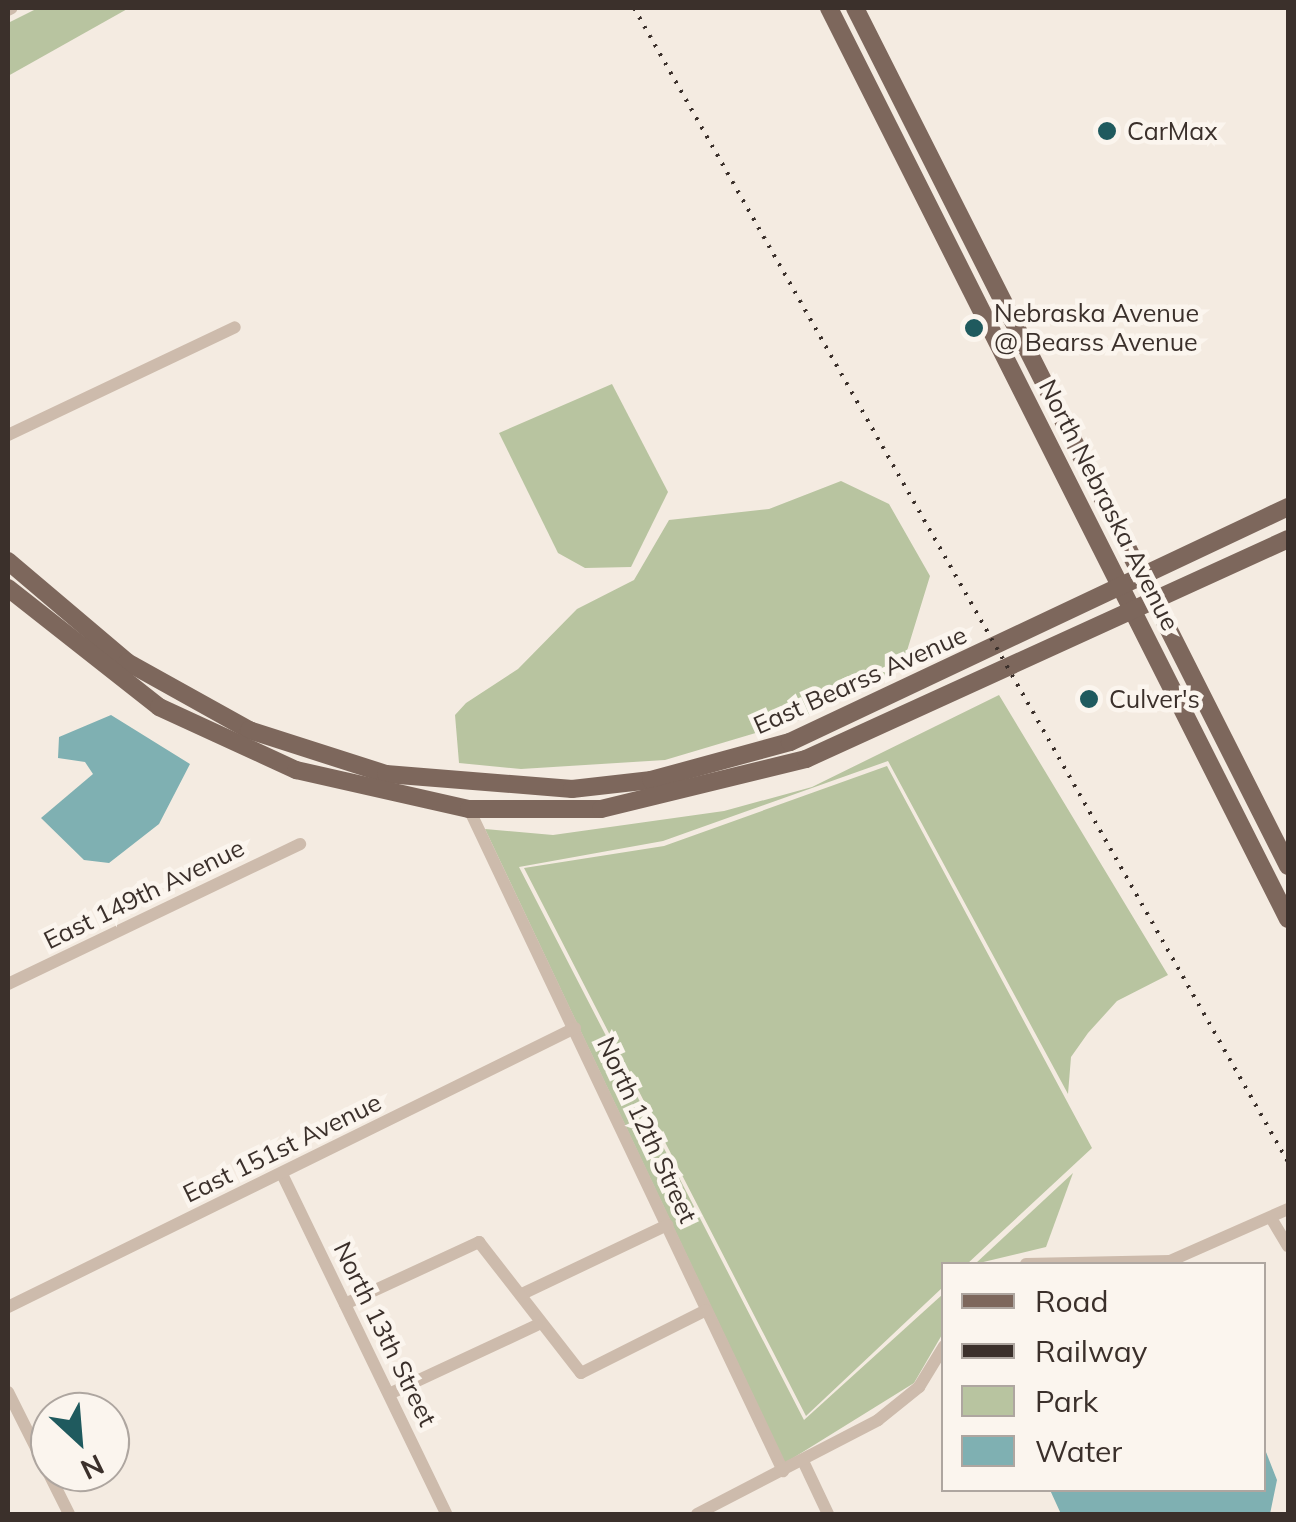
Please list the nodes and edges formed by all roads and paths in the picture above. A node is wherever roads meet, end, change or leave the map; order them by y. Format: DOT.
graph roads {
  1 [pos="830,8"];
  2 [pos="856,8"];
  3 [pos="983,258"];
  4 [pos="963,268"];
  5 [pos="235,327"];
  6 [pos="8,434"];
  7 [pos="1288,507"];
  8 [pos="1288,539"];
  9 [pos="8,562"];
  10 [pos="1146,573"];
  11 [pos="1122,586"];
  12 [pos="8,588"];
  13 [pos="1157,595"];
  14 [pos="1132,607"];
  15 [pos="469,809"];
  16 [pos="300,844"];
  17 [pos="1258,859"];
  18 [pos="1288,866"];
  19 [pos="1288,886"];
  20 [pos="1288,919"];
  21 [pos="8,984"];
  22 [pos="575,1028"];
  23 [pos="282,1174"];
  24 [pos="1288,1210"];
  25 [pos="1271,1218"];
  26 [pos="667,1226"];
  27 [pos="1288,1246"];
  28 [pos="1122,1262"];
  29 [pos="522,1294"];
  30 [pos="345,1304"];
  31 [pos="8,1308"];
  32 [pos="706,1310"];
  33 [pos="537,1325"];
  34 [pos="941,1351"];
  35 [pos="8,1392"];
  36 [pos="389,1394"];
  37 [pos="803,1461"];
  38 [pos="782,1471"];
  39 [pos="70,1514"];
  40 [pos="446,1514"];
  41 [pos="698,1514"];
  42 [pos="828,1514"];
  1 -- 4 [label="main road, North Nebraska Avenue"];
  2 -- 3 [label="main road, North Nebraska Avenue"];
  3 -- 4 [label="main road"];
  3 -- 10 [label="main road, North Nebraska Avenue"];
  4 -- 11 [label="main road, North Nebraska Avenue"];
  5 -- 6 [label="street"];
  7 -- 10 [label="main road, East Bearss Avenue"];
  8 -- 13 [label="main road, East Bearss Avenue"];
  9 -- 11 [label="main road, East Bearss Avenue"];
  10 -- 11 [label="main road, East Bearss Avenue"];
  10 -- 13 [label="main road, North Nebraska Avenue"];
  11 -- 14 [label="main road, North Nebraska Avenue"];
  12 -- 15 [label="main road, East Bearss Avenue"];
  13 -- 14 [label="main road, East Bearss Avenue"];
  13 -- 18 [label="main road, North Nebraska Avenue"];
  14 -- 15 [label="main road, East Bearss Avenue"];
  14 -- 17 [label="main road, North Nebraska Avenue"];
  15 -- 22 [label="street, North 12th Street"];
  16 -- 21 [label="street, East 149th Avenue"];
  17 -- 19 [label="main road"];
  17 -- 20 [label="main road, North Nebraska Avenue"];
  22 -- 23 [label="street, East 151st Avenue"];
  22 -- 26 [label="street, North 12th Street"];
  23 -- 30 [label="street, North 13th Street"];
  23 -- 31 [label="street, East 151st Avenue"];
  24 -- 25 [label="street"];
  25 -- 27 [label="street"];
  25 -- 28 [label="street"];
  26 -- 29 [label="street"];
  26 -- 32 [label="street, North 12th Street"];
  29 -- 30 [label="street"];
  29 -- 33 [label="street"];
  30 -- 36 [label="street, North 13th Street"];
  32 -- 33 [label="street"];
  32 -- 38 [label="street, North 12th Street"];
  33 -- 36 [label="street"];
  34 -- 37 [label="street"];
  35 -- 39 [label="street"];
  36 -- 40 [label="street, North 13th Street"];
  37 -- 38 [label="street"];
  37 -- 42 [label="street"];
  38 -- 41 [label="street"];
}
